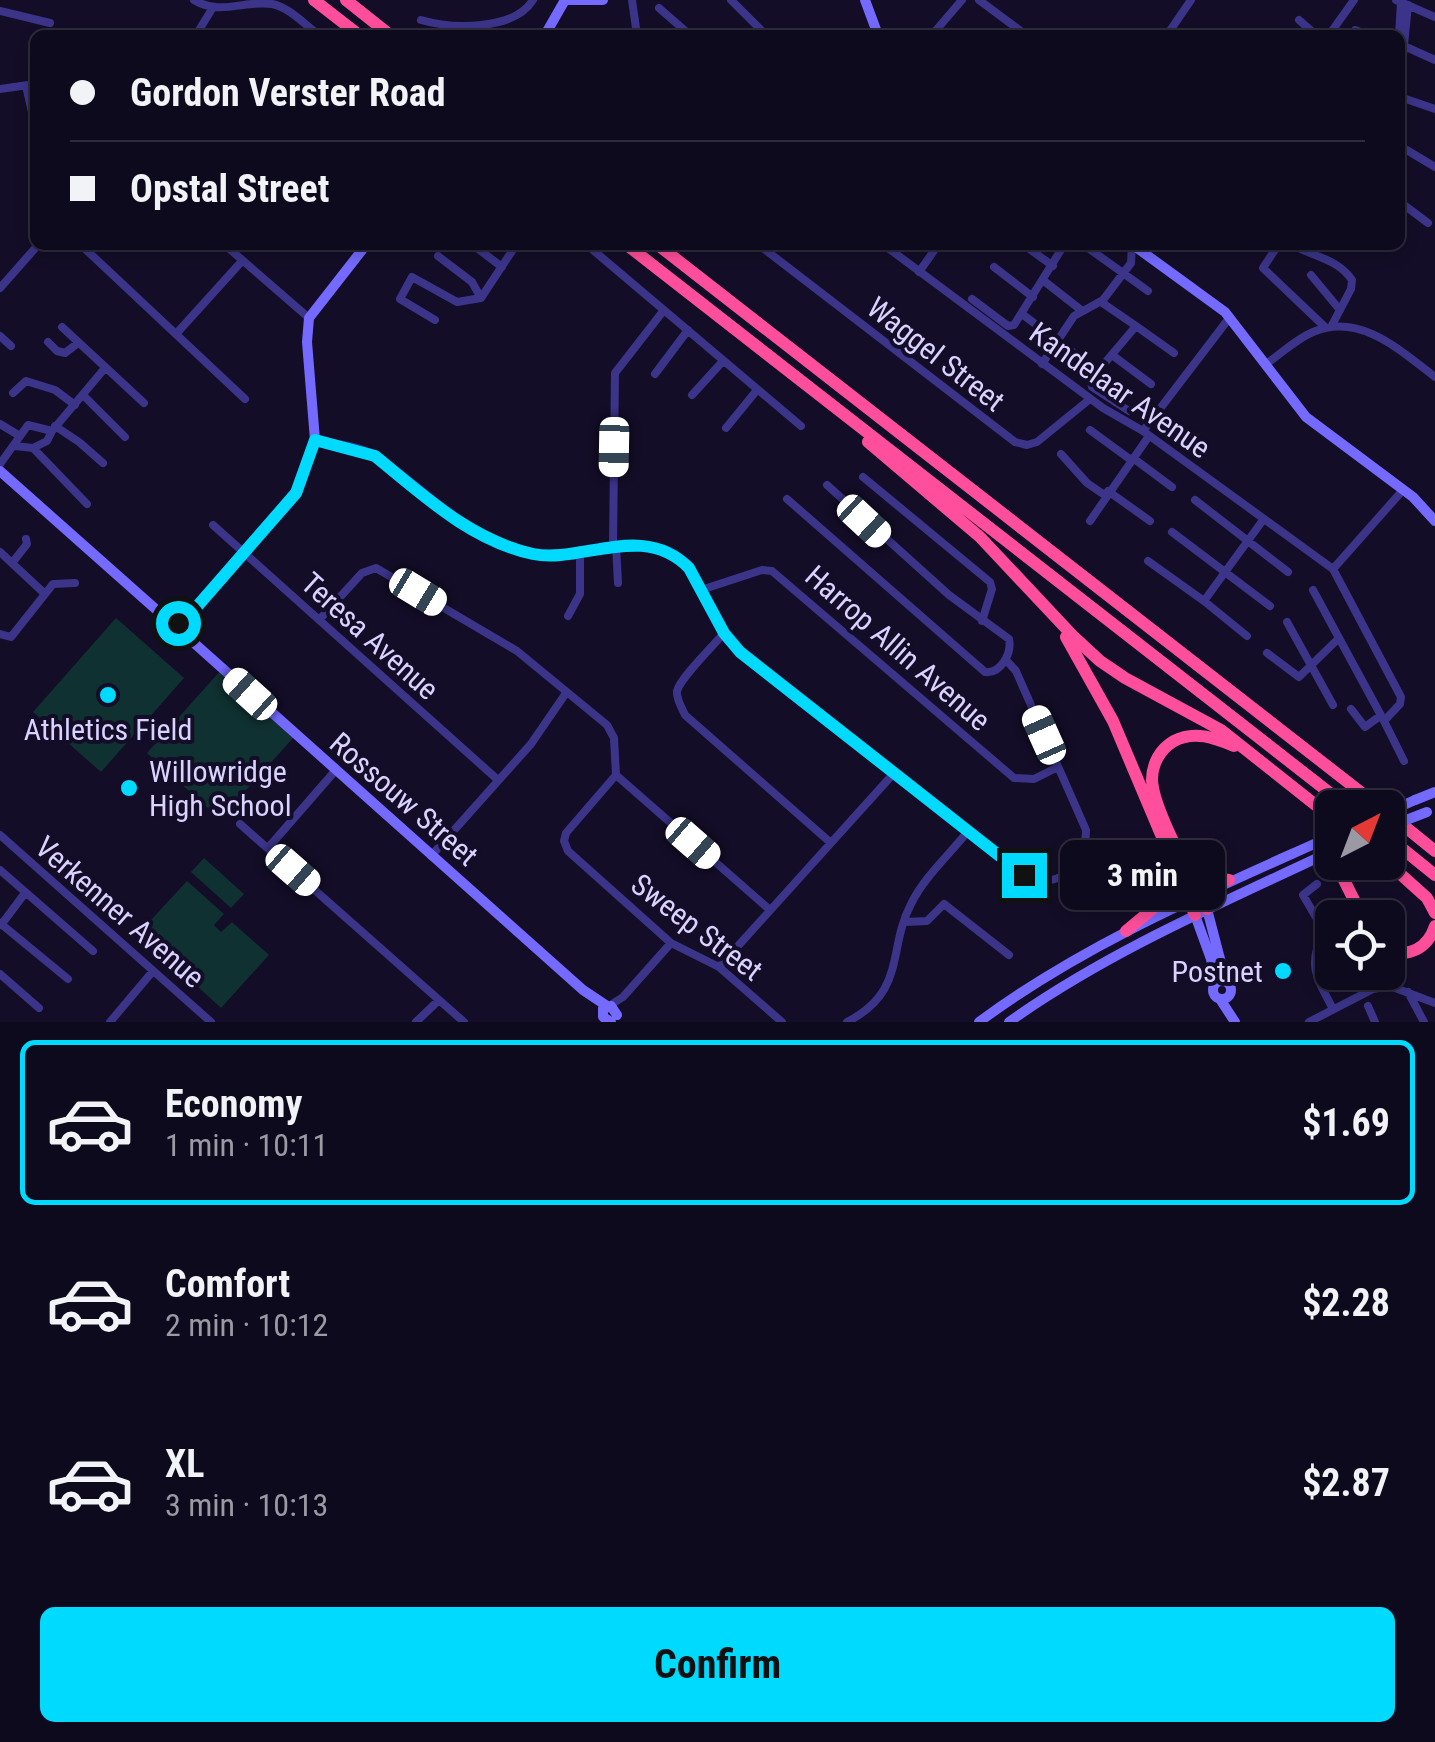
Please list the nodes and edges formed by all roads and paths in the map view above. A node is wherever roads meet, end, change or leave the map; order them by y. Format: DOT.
graph roads {
  1 [pos="194,0"];
  2 [pos="314,0"];
  3 [pos="346,0"];
  4 [pos="532,0"];
  5 [pos="567,0"];
  6 [pos="603,0"];
  7 [pos="632,0"];
  8 [pos="731,0"];
  9 [pos="865,0"];
  10 [pos="962,0"];
  11 [pos="979,0"];
  12 [pos="1191,0"];
  13 [pos="1354,0"];
  14 [pos="1401,2"];
  15 [pos="660,8"];
  16 [pos="212,9"];
  17 [pos="0,12"];
  18 [pos="1435,17"];
  19 [pos="421,20"];
  20 [pos="1299,20"];
  21 [pos="50,22"];
  22 [pos="199,30"];
  23 [pos="312,30"];
  24 [pos="352,30"];
  25 [pos="384,30"];
  26 [pos="548,30"];
  27 [pos="636,30"];
  28 [pos="684,30"];
  29 [pos="762,30"];
  30 [pos="876,30"];
  31 [pos="936,30"];
  32 [pos="1019,30"];
  33 [pos="1170,30"];
  34 [pos="1310,30"];
  35 [pos="1333,30"];
  36 [pos="1399,30"];
  37 [pos="1403,30"];
  38 [pos="1405,46"];
  39 [pos="1435,60"];
  40 [pos="30,85"];
  41 [pos="0,89"];
  42 [pos="1405,99"];
  43 [pos="1435,109"];
  44 [pos="1405,149"];
  45 [pos="1435,167"];
  46 [pos="1405,206"];
  47 [pos="1428,223"];
  48 [pos="34,250"];
  49 [pos="86,250"];
  50 [pos="230,250"];
  51 [pos="362,250"];
  52 [pos="480,250"];
  53 [pos="513,250"];
  54 [pos="593,250"];
  55 [pos="633,250"];
  56 [pos="664,250"];
  57 [pos="766,250"];
  58 [pos="890,250"];
  59 [pos="934,250"];
  60 [pos="1031,250"];
  61 [pos="1061,250"];
  62 [pos="1091,250"];
  63 [pos="1132,250"];
  64 [pos="1139,250"];
  65 [pos="1275,250"];
  66 [pos="1303,250"];
  67 [pos="438,256"];
  68 [pos="1150,258"];
  69 [pos="242,261"];
  70 [pos="1131,262"];
  71 [pos="1052,266"];
  72 [pos="502,267"];
  73 [pos="994,268"];
  74 [pos="919,272"];
  75 [pos="1122,274"];
  76 [pos="1311,274"];
  77 [pos="1044,281"];
  78 [pos="0,288"];
  79 [pos="1148,291"];
  80 [pos="1033,297"];
  81 [pos="481,298"];
  82 [pos="972,299"];
  83 [pos="1101,302"];
  84 [pos="701,303"];
  85 [pos="664,310"];
  86 [pos="1081,310"];
  87 [pos="1340,310"];
  88 [pos="1022,314"];
  89 [pos="1230,316"];
  90 [pos="309,318"];
  91 [pos="435,320"];
  92 [pos="1136,326"];
  93 [pos="62,327"];
  94 [pos="1329,328"];
  95 [pos="688,330"];
  96 [pos="176,334"];
  97 [pos="0,336"];
  98 [pos="1058,341"];
  99 [pos="48,342"];
  100 [pos="78,343"];
  101 [pos="12,346"];
  102 [pos="1174,353"];
  103 [pos="1112,355"];
  104 [pos="723,361"];
  105 [pos="1042,364"];
  106 [pos="1266,364"];
  107 [pos="105,368"];
  108 [pos="1098,371"];
  109 [pos="655,374"];
  110 [pos="1435,378"];
  111 [pos="1151,384"];
  112 [pos="757,390"];
  113 [pos="12,393"];
  114 [pos="83,395"];
  115 [pos="692,395"];
  116 [pos="244,398"];
  117 [pos="1090,398"];
  118 [pos="144,403"];
  119 [pos="75,405"];
  120 [pos="1129,411"];
  121 [pos="0,424"];
  122 [pos="801,426"];
  123 [pos="54,428"];
  124 [pos="726,428"];
  125 [pos="1090,430"];
  126 [pos="1146,433"];
  127 [pos="20,436"];
  128 [pos="125,437"];
  129 [pos="315,440"];
  130 [pos="15,446"];
  131 [pos="32,448"];
  132 [pos="1061,454"];
  133 [pos="1132,459"];
  134 [pos="103,464"];
  135 [pos="0,468"];
  136 [pos="863,477"];
  137 [pos="827,485"];
  138 [pos="1172,487"];
  139 [pos="1403,490"];
  140 [pos="1107,493"];
  141 [pos="787,499"];
  142 [pos="1195,500"];
  143 [pos="87,504"];
  144 [pos="1263,520"];
  145 [pos="1090,521"];
  146 [pos="1150,521"];
  147 [pos="1435,521"];
  148 [pos="213,525"];
  149 [pos="1172,532"];
  150 [pos="26,539"];
  151 [pos="1247,540"];
  152 [pos="614,545"];
  153 [pos="580,550"];
  154 [pos="0,552"];
  155 [pos="243,554"];
  156 [pos="1148,561"];
  157 [pos="12,563"];
  158 [pos="1332,569"];
  159 [pos="1225,570"];
  160 [pos="1288,572"];
  161 [pos="74,583"];
  162 [pos="618,583"];
  163 [pos="701,590"];
  164 [pos="1312,590"];
  165 [pos="44,593"];
  166 [pos="1204,600"];
  167 [pos="1042,602"];
  168 [pos="1270,606"];
  169 [pos="568,616"];
  170 [pos="319,620"];
  171 [pos="982,620"];
  172 [pos="1287,622"];
  173 [pos="179,628"];
  174 [pos="724,633"];
  175 [pos="0,634"];
  176 [pos="1247,636"];
  177 [pos="1338,639"];
  178 [pos="1267,653"];
  179 [pos="1006,660"];
  180 [pos="1311,664"];
  181 [pos="566,693"];
  182 [pos="1333,706"];
  183 [pos="1351,709"];
  184 [pos="1382,719"];
  185 [pos="1250,754"];
  186 [pos="1404,761"];
  187 [pos="1058,767"];
  188 [pos="335,772"];
  189 [pos="895,772"];
  190 [pos="616,775"];
  191 [pos="498,780"];
  192 [pos="1326,790"];
  193 [pos="1359,790"];
  194 [pos="1435,792"];
  195 [pos="1405,803"];
  196 [pos="1315,805"];
  197 [pos="1148,806"];
  198 [pos="1431,810"];
  199 [pos="1405,820"];
  200 [pos="1405,822"];
  201 [pos="240,824"];
  202 [pos="1405,827"];
  203 [pos="969,830"];
  204 [pos="0,836"];
  205 [pos="1435,840"];
  206 [pos="1175,841"];
  207 [pos="831,843"];
  208 [pos="1315,843"];
  209 [pos="268,848"];
  210 [pos="1405,851"];
  211 [pos="1435,851"];
  212 [pos="432,856"];
  213 [pos="1315,859"];
  214 [pos="0,870"];
  215 [pos="1405,873"];
  216 [pos="1435,874"];
  217 [pos="1405,878"];
  218 [pos="1229,880"];
  219 [pos="1317,884"];
  220 [pos="1435,892"];
  221 [pos="26,893"];
  222 [pos="1194,897"];
  223 [pos="770,910"];
  224 [pos="1201,912"];
  225 [pos="1435,913"];
  226 [pos="905,922"];
  227 [pos="0,925"];
  228 [pos="1435,926"];
  229 [pos="1126,931"];
  230 [pos="671,943"];
  231 [pos="92,951"];
  232 [pos="1405,953"];
  233 [pos="1009,954"];
  234 [pos="719,967"];
  235 [pos="153,971"];
  236 [pos="0,974"];
  237 [pos="68,980"];
  238 [pos="1408,992"];
  239 [pos="439,1000"];
  240 [pos="1435,1003"];
  241 [pos="1368,1006"];
  242 [pos="38,1008"];
  243 [pos="1333,1009"];
  244 [pos="609,1017"];
  245 [pos="1233,1019"];
  246 [pos="110,1022"];
  247 [pos="211,1022"];
  248 [pos="416,1022"];
  249 [pos="464,1022"];
  250 [pos="782,1022"];
  251 [pos="848,1022"];
  252 [pos="979,1022"];
  253 [pos="1009,1022"];
  254 [pos="1309,1022"];
  255 [pos="1375,1022"];
  256 [pos="1424,1022"];
  1 -- 16 [label="street"];
  2 -- 24 [label="highway"];
  3 -- 25 [label="highway"];
  4 -- 19 [label="street"];
  5 -- 6 [label="main road"];
  5 -- 26 [label="main road"];
  7 -- 27 [label="street"];
  8 -- 29 [label="street"];
  9 -- 30 [label="main road"];
  10 -- 31 [label="street"];
  11 -- 32 [label="street"];
  12 -- 33 [label="street"];
  13 -- 35 [label="street"];
  14 -- 18 [label="street"];
  14 -- 36 [label="street"];
  14 -- 37 [label="street"];
  15 -- 28 [label="street"];
  16 -- 22 [label="street"];
  16 -- 23 [label="street"];
  17 -- 21 [label="street"];
  20 -- 34 [label="street"];
  38 -- 39 [label="street"];
  40 -- 41 [label="street"];
  42 -- 43 [label="street"];
  44 -- 45 [label="street"];
  46 -- 47 [label="street"];
  48 -- 78 [label="street"];
  49 -- 96 [label="street"];
  50 -- 69 [label="street"];
  51 -- 90 [label="main road"];
  52 -- 72 [label="street"];
  53 -- 72 [label="street"];
  54 -- 85 [label="street"];
  55 -- 84 [label="highway"];
  56 -- 193 [label="highway"];
  57 -- 117 [label="street, Waggel Street"];
  58 -- 74 [label="street, Kandelaar Avenue"];
  59 -- 74 [label="street"];
  60 -- 71 [label="street"];
  61 -- 71 [label="street"];
  62 -- 75 [label="street"];
  63 -- 70 [label="street"];
  64 -- 68 [label="main road"];
  65 -- 94 [label="street"];
  66 -- 87 [label="street"];
  67 -- 81 [label="street"];
  68 -- 70 [label="street"];
  68 -- 89 [label="main road"];
  69 -- 90 [label="street"];
  69 -- 96 [label="street"];
  70 -- 75 [label="street"];
  71 -- 77 [label="street"];
  72 -- 81 [label="street"];
  73 -- 80 [label="street"];
  74 -- 105 [label="street, Kandelaar Avenue"];
  75 -- 79 [label="street"];
  75 -- 83 [label="street"];
  76 -- 87 [label="street"];
  77 -- 80 [label="street"];
  77 -- 86 [label="street"];
  80 -- 88 [label="street"];
  81 -- 91 [label="street"];
  82 -- 88 [label="street"];
  83 -- 86 [label="street"];
  83 -- 92 [label="street"];
  84 -- 167 [label="highway"];
  84 -- 192 [label="highway"];
  85 -- 95 [label="street"];
  85 -- 152 [label="street"];
  86 -- 98 [label="street"];
  87 -- 94 [label="street"];
  88 -- 98 [label="street"];
  89 -- 106 [label="main road"];
  89 -- 126 [label="street"];
  90 -- 129 [label="main road"];
  92 -- 102 [label="street"];
  92 -- 103 [label="street"];
  93 -- 100 [label="street"];
  94 -- 106 [label="street"];
  94 -- 110 [label="street"];
  95 -- 104 [label="street"];
  95 -- 109 [label="street"];
  96 -- 116 [label="street"];
  97 -- 101 [label="street"];
  98 -- 105 [label="street"];
  98 -- 108 [label="street"];
  99 -- 100 [label="street"];
  100 -- 107 [label="street"];
  103 -- 108 [label="street"];
  103 -- 111 [label="street"];
  104 -- 112 [label="street"];
  104 -- 115 [label="street"];
  105 -- 117 [label="street, Kandelaar Avenue"];
  106 -- 139 [label="main road"];
  107 -- 114 [label="street"];
  107 -- 118 [label="street"];
  108 -- 120 [label="street"];
  112 -- 122 [label="street"];
  112 -- 124 [label="street"];
  113 -- 119 [label="street"];
  114 -- 119 [label="street"];
  114 -- 128 [label="street"];
  117 -- 126 [label="street, Kandelaar Avenue"];
  119 -- 123 [label="street"];
  121 -- 127 [label="street"];
  123 -- 127 [label="street"];
  123 -- 131 [label="street"];
  123 -- 134 [label="street"];
  125 -- 133 [label="street"];
  126 -- 133 [label="street"];
  126 -- 144 [label="street, Kandelaar Avenue"];
  127 -- 130 [label="street"];
  129 -- 153 [label="street"];
  129 -- 155 [label="main road"];
  130 -- 131 [label="street"];
  130 -- 135 [label="street"];
  131 -- 143 [label="street"];
  132 -- 140 [label="street"];
  133 -- 138 [label="street"];
  133 -- 140 [label="street"];
  135 -- 173 [label="main road, Rossouw Street"];
  136 -- 171 [label="street"];
  137 -- 171 [label="street"];
  139 -- 147 [label="main road"];
  139 -- 158 [label="street"];
  140 -- 145 [label="street"];
  140 -- 146 [label="street"];
  141 -- 179 [label="street"];
  142 -- 151 [label="street"];
  144 -- 151 [label="street"];
  144 -- 158 [label="street, Kandelaar Avenue"];
  148 -- 155 [label="street, Teresa Avenue"];
  149 -- 159 [label="street"];
  150 -- 157 [label="street"];
  151 -- 159 [label="street"];
  151 -- 160 [label="street"];
  152 -- 153 [label="street"];
  152 -- 162 [label="street"];
  152 -- 163 [label="street"];
  153 -- 169 [label="street"];
  154 -- 157 [label="street"];
  155 -- 170 [label="street, Teresa Avenue"];
  155 -- 173 [label="main road"];
  156 -- 166 [label="street"];
  157 -- 165 [label="street"];
  158 -- 184 [label="street"];
  159 -- 166 [label="street"];
  159 -- 168 [label="street"];
  161 -- 165 [label="street"];
  163 -- 174 [label="street"];
  163 -- 187 [label="street, Harrop Allin Avenue"];
  164 -- 177 [label="street"];
  165 -- 175 [label="street"];
  166 -- 176 [label="street"];
  167 -- 185 [label="highway"];
  167 -- 197 [label="highway"];
  170 -- 181 [label="street"];
  170 -- 191 [label="street, Teresa Avenue"];
  171 -- 179 [label="street"];
  172 -- 180 [label="street"];
  173 -- 188 [label="main road, Rossouw Street"];
  174 -- 189 [label="street"];
  174 -- 207 [label="street"];
  177 -- 180 [label="street"];
  177 -- 184 [label="street"];
  178 -- 180 [label="street"];
  179 -- 187 [label="street"];
  180 -- 182 [label="street"];
  181 -- 190 [label="street"];
  181 -- 191 [label="street"];
  183 -- 184 [label="street"];
  184 -- 186 [label="street"];
  185 -- 196 [label="highway"];
  185 -- 206 [label="highway"];
  187 -- 203 [label="street"];
  188 -- 209 [label="street"];
  188 -- 212 [label="main road, Rossouw Street"];
  189 -- 203 [label="street"];
  189 -- 207 [label="street"];
  190 -- 223 [label="street"];
  190 -- 230 [label="street, Sweep Street"];
  191 -- 212 [label="street"];
  194 -- 195 [label="main road, bridge"];
  197 -- 222 [label="highway"];
  197 -- 229 [label="highway"];
  198 -- 199 [label="main road, bridge"];
  200 -- 205 [label="highway"];
  201 -- 209 [label="street"];
  202 -- 211 [label="highway"];
  203 -- 226 [label="street"];
  204 -- 235 [label="street, Verkenner Avenue"];
  206 -- 218 [label="highway"];
  206 -- 222 [label="highway"];
  207 -- 223 [label="street"];
  208 -- 218 [label="main road"];
  209 -- 239 [label="street"];
  210 -- 216 [label="highway"];
  212 -- 244 [label="main road, Rossouw Street"];
  213 -- 224 [label="main road"];
  214 -- 221 [label="street"];
  215 -- 220 [label="highway"];
  217 -- 225 [label="highway"];
  218 -- 222 [label="main road"];
  219 -- 243 [label="street"];
  221 -- 227 [label="street"];
  221 -- 231 [label="street"];
  222 -- 224 [label="highway"];
  222 -- 229 [label="main road"];
  223 -- 234 [label="street"];
  224 -- 245 [label="main road"];
  224 -- 253 [label="main road"];
  226 -- 233 [label="street"];
  226 -- 251 [label="street"];
  227 -- 237 [label="street"];
  228 -- 232 [label="highway"];
  229 -- 252 [label="main road"];
  230 -- 234 [label="street, Sweep Street"];
  230 -- 244 [label="street"];
  234 -- 250 [label="street, Sweep Street"];
  235 -- 246 [label="street"];
  235 -- 247 [label="street, Verkenner Avenue"];
  236 -- 242 [label="street"];
  238 -- 240 [label="street"];
  238 -- 243 [label="street"];
  238 -- 256 [label="street"];
  239 -- 248 [label="street"];
  239 -- 249 [label="street"];
  241 -- 255 [label="street"];
  243 -- 254 [label="street"];
}
